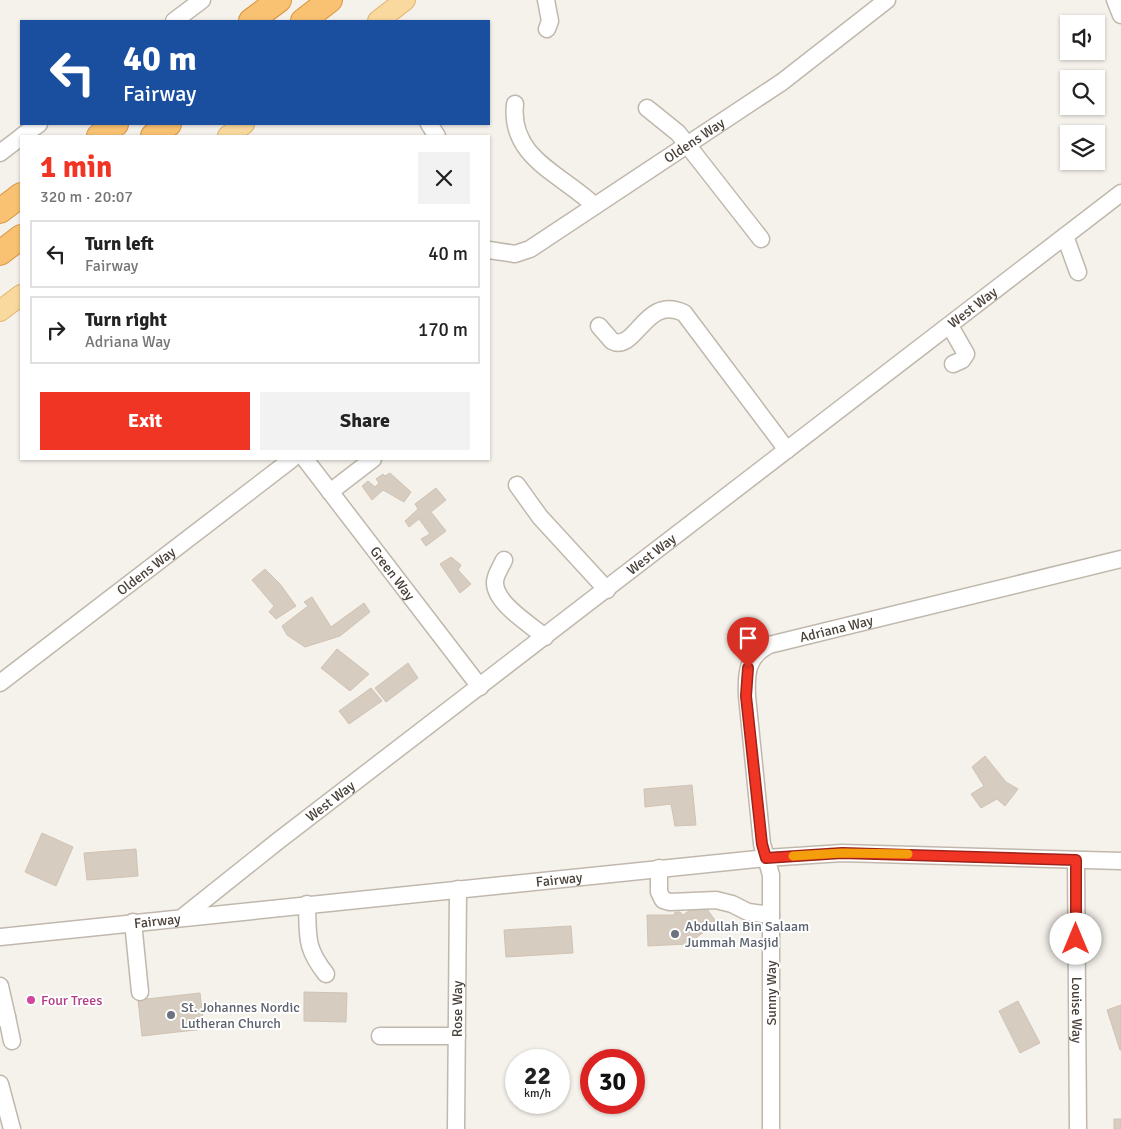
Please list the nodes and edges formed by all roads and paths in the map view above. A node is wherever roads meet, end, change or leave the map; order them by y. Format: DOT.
graph roads {
  1 [pos="202,0"];
  2 [pos="279,0"];
  3 [pos="330,0"];
  4 [pos="405,0"];
  5 [pos="546,0"];
  6 [pos="887,0"];
  7 [pos="1115,0"];
  8 [pos="1121,15"];
  9 [pos="175,20"];
  10 [pos="252,20"];
  11 [pos="304,20"];
  12 [pos="379,20"];
  13 [pos="547,29"];
  14 [pos="515,104"];
  15 [pos="647,108"];
  16 [pos="38,125"];
  17 [pos="115,125"];
  18 [pos="168,125"];
  19 [pos="243,125"];
  20 [pos="25,135"];
  21 [pos="100,135"];
  22 [pos="154,135"];
  23 [pos="229,135"];
  24 [pos="20,138"];
  25 [pos="688,144"];
  26 [pos="0,153"];
  27 [pos="1121,193"];
  28 [pos="20,196"];
  29 [pos="595,206"];
  30 [pos="0,211"];
  31 [pos="1065,236"];
  32 [pos="20,238"];
  33 [pos="761,239"];
  34 [pos="490,250"];
  35 [pos="0,253"];
  36 [pos="1078,272"];
  37 [pos="20,296"];
  38 [pos="0,311"];
  39 [pos="599,326"];
  40 [pos="950,326"];
  41 [pos="954,364"];
  42 [pos="787,450"];
  43 [pos="291,460"];
  44 [pos="306,460"];
  45 [pos="372,460"];
  46 [pos="518,485"];
  47 [pos="330,492"];
  48 [pos="1121,559"];
  49 [pos="504,560"];
  50 [pos="607,590"];
  51 [pos="545,637"];
  52 [pos="0,684"];
  53 [pos="480,687"];
  54 [pos="766,858"];
  55 [pos="1076,860"];
  56 [pos="1121,861"];
  57 [pos="659,868"];
  58 [pos="458,889"];
  59 [pos="307,904"];
  60 [pos="771,915"];
  61 [pos="184,916"];
  62 [pos="134,922"];
  63 [pos="0,937"];
  64 [pos="326,974"];
  65 [pos="0,986"];
  66 [pos="140,992"];
  67 [pos="4,1018"];
  68 [pos="380,1036"];
  69 [pos="457,1036"];
  70 [pos="12,1041"];
  71 [pos="0,1084"];
  72 [pos="12,1129"];
  73 [pos="456,1129"];
  74 [pos="771,1129"];
  75 [pos="1078,1129"];
  1 -- 9 [label="street"];
  2 -- 10 [label="highway"];
  3 -- 11 [label="highway"];
  4 -- 12 [label="main road"];
  5 -- 13 [label="street"];
  6 -- 25 [label="street, Oldens Way"];
  7 -- 8 [label="street"];
  14 -- 29 [label="street"];
  15 -- 25 [label="street"];
  16 -- 20 [label="street"];
  17 -- 21 [label="highway"];
  18 -- 22 [label="highway"];
  19 -- 23 [label="main road"];
  24 -- 26 [label="street"];
  25 -- 29 [label="street, Oldens Way"];
  25 -- 33 [label="street"];
  27 -- 31 [label="street, West Way"];
  28 -- 30 [label="highway"];
  29 -- 34 [label="street, Oldens Way"];
  31 -- 36 [label="street"];
  31 -- 40 [label="street, West Way"];
  32 -- 35 [label="highway"];
  37 -- 38 [label="main road"];
  39 -- 42 [label="street"];
  40 -- 41 [label="street"];
  40 -- 42 [label="street, West Way"];
  42 -- 50 [label="street, West Way"];
  43 -- 52 [label="street, Oldens Way"];
  44 -- 47 [label="street, Green Way"];
  45 -- 47 [label="street"];
  46 -- 50 [label="street"];
  47 -- 53 [label="street, Green Way"];
  48 -- 54 [label="street, Adriana Way"];
  49 -- 51 [label="street"];
  50 -- 51 [label="street, West Way"];
  51 -- 53 [label="street, West Way"];
  53 -- 61 [label="street, West Way"];
  54 -- 55 [label="street, Fairway"];
  54 -- 57 [label="street, Fairway"];
  54 -- 60 [label="street, Sunny Way"];
  55 -- 56 [label="street, Fairway"];
  55 -- 75 [label="street, Louise Way"];
  57 -- 58 [label="street, Fairway"];
  57 -- 60 [label="street"];
  58 -- 59 [label="street, Fairway"];
  58 -- 69 [label="street, Rose Way"];
  59 -- 61 [label="street, Fairway"];
  59 -- 64 [label="street"];
  60 -- 74 [label="street, Sunny Way"];
  61 -- 62 [label="street, Fairway"];
  62 -- 63 [label="street, Fairway"];
  62 -- 66 [label="street"];
  65 -- 67 [label="street"];
  67 -- 70 [label="street"];
  68 -- 69 [label="street"];
  69 -- 73 [label="street, Rose Way"];
  71 -- 72 [label="street"];
}
